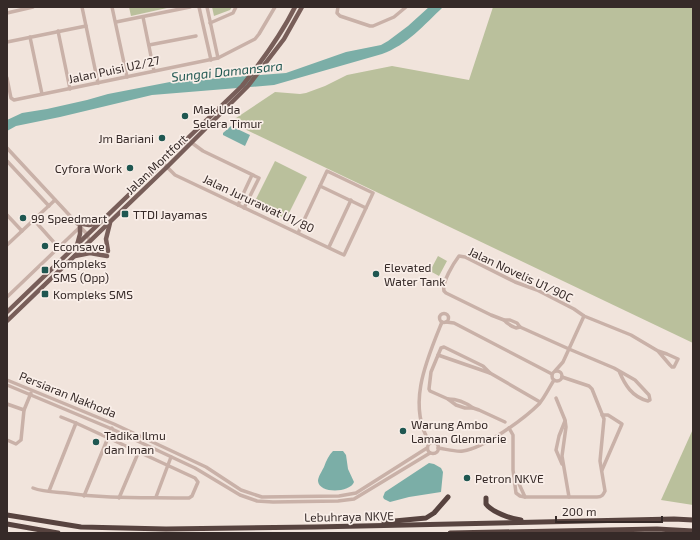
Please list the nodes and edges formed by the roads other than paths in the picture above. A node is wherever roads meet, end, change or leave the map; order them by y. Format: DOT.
graph roads {
  1 [pos="34,7"];
  2 [pos="82,7"];
  3 [pos="112,7"];
  4 [pos="190,7"];
  5 [pos="200,7"];
  6 [pos="207,7"];
  7 [pos="236,7"];
  8 [pos="275,7"];
  9 [pos="295,7"];
  10 [pos="302,7"];
  11 [pos="338,7"];
  12 [pos="406,7"];
  13 [pos="172,9"];
  14 [pos="7,13"];
  15 [pos="143,17"];
  16 [pos="116,22"];
  17 [pos="210,23"];
  18 [pos="86,26"];
  19 [pos="58,32"];
  20 [pos="196,36"];
  21 [pos="30,37"];
  22 [pos="7,42"];
  23 [pos="149,45"];
  24 [pos="218,58"];
  25 [pos="211,60"];
  26 [pos="154,71"];
  27 [pos="127,77"];
  28 [pos="7,78"];
  29 [pos="98,83"];
  30 [pos="70,88"];
  31 [pos="42,94"];
  32 [pos="192,143"];
  33 [pos="7,148"];
  34 [pos="7,161"];
  35 [pos="162,162"];
  36 [pos="167,167"];
  37 [pos="252,174"];
  38 [pos="320,186"];
  39 [pos="55,200"];
  40 [pos="351,200"];
  41 [pos="238,205"];
  42 [pos="49,206"];
  43 [pos="244,208"];
  44 [pos="366,208"];
  45 [pos="7,215"];
  46 [pos="34,220"];
  47 [pos="111,221"];
  48 [pos="99,223"];
  49 [pos="79,225"];
  50 [pos="22,231"];
  51 [pos="298,233"];
  52 [pos="87,234"];
  53 [pos="92,239"];
  54 [pos="7,246"];
  55 [pos="76,246"];
  56 [pos="329,247"];
  57 [pos="59,248"];
  58 [pos="74,256"];
  59 [pos="7,297"];
  60 [pos="7,312"];
  61 [pos="584,316"];
  62 [pos="448,317"];
  63 [pos="7,321"];
  64 [pos="444,322"];
  65 [pos="454,323"];
  66 [pos="568,349"];
  67 [pos="658,351"];
  68 [pos="438,355"];
  69 [pos="475,362"];
  70 [pos="563,362"];
  71 [pos="473,367"];
  72 [pos="619,371"];
  73 [pos="554,372"];
  74 [pos="490,373"];
  75 [pos="562,375"];
  76 [pos="7,380"];
  77 [pos="554,380"];
  78 [pos="7,385"];
  79 [pos="32,390"];
  80 [pos="30,395"];
  81 [pos="556,398"];
  82 [pos="540,402"];
  83 [pos="7,404"];
  84 [pos="24,410"];
  85 [pos="602,415"];
  86 [pos="61,417"];
  87 [pos="565,420"];
  88 [pos="505,422"];
  89 [pos="76,423"];
  90 [pos="114,424"];
  91 [pos="509,428"];
  92 [pos="112,429"];
  93 [pos="108,438"];
  94 [pos="7,440"];
  95 [pos="430,443"];
  96 [pos="427,448"];
  97 [pos="438,448"];
  98 [pos="139,452"];
  99 [pos="430,453"];
  100 [pos="609,453"];
  101 [pos="171,457"];
  102 [pos="600,457"];
  103 [pos="168,465"];
  104 [pos="563,467"];
  105 [pos="512,470"];
  106 [pos="602,471"];
  107 [pos="33,488"];
  108 [pos="49,491"];
  109 [pos="84,496"];
  110 [pos="156,497"];
  111 [pos="448,497"];
  112 [pos="525,497"];
  113 [pos="569,497"];
  114 [pos="119,498"];
  115 [pos="486,498"];
  116 [pos="7,515"];
  117 [pos="693,520"];
  118 [pos="552,522"];
  119 [pos="7,524"];
  120 [pos="315,527"];
  121 [pos="693,531"];
  122 [pos="58,533"];
  123 [pos="450,533"];
  1 -- 14 [label="street"];
  2 -- 18 [label="street"];
  3 -- 16 [label="street"];
  4 -- 13 [label="street"];
  5 -- 25 [label="street"];
  6 -- 17 [label="street"];
  7 -- 17 [label="street"];
  8 -- 24 [label="street, Jalan Puisi U2/27"];
  9 -- 35 [label="main road, Jalan Montfort"];
  10 -- 32 [label="main road, Jalan Montfort"];
  11 -- 12 [label="street"];
  13 -- 15 [label="street"];
  15 -- 16 [label="street"];
  15 -- 23 [label="street"];
  16 -- 27 [label="street"];
  17 -- 24 [label="street"];
  18 -- 19 [label="street"];
  18 -- 29 [label="street"];
  19 -- 21 [label="street"];
  19 -- 30 [label="street"];
  20 -- 23 [label="street"];
  21 -- 22 [label="street"];
  21 -- 31 [label="street"];
  23 -- 26 [label="street"];
  24 -- 25 [label="street, Jalan Puisi U2/27"];
  25 -- 26 [label="street, Jalan Puisi U2/27"];
  26 -- 27 [label="street, Jalan Puisi U2/27"];
  27 -- 29 [label="street, Jalan Puisi U2/27"];
  28 -- 31 [label="street, Jalan Puisi U2/27"];
  29 -- 30 [label="street, Jalan Puisi U2/27"];
  30 -- 31 [label="street, Jalan Puisi U2/27"];
  32 -- 36 [label="main road, Jalan Montfort"];
  32 -- 37 [label="street"];
  33 -- 39 [label="street"];
  34 -- 42 [label="street"];
  35 -- 36 [label="street, Jalan Jururawat U1/80"];
  35 -- 48 [label="main road, Jalan Montfort"];
  36 -- 41 [label="street, Jalan Jururawat U1/80"];
  36 -- 47 [label="main road, Jalan Montfort"];
  37 -- 41 [label="street"];
  37 -- 43 [label="street"];
  38 -- 40 [label="street"];
  38 -- 44 [label="street"];
  38 -- 51 [label="street"];
  39 -- 42 [label="street"];
  39 -- 49 [label="street"];
  40 -- 44 [label="street"];
  40 -- 56 [label="street"];
  41 -- 43 [label="street, Jalan Jururawat U1/80"];
  42 -- 46 [label="street"];
  43 -- 51 [label="street, Jalan Jururawat U1/80"];
  44 -- 56 [label="street, Jalan Jururawat U1/80"];
  45 -- 50 [label="street"];
  46 -- 50 [label="street"];
  46 -- 57 [label="street"];
  47 -- 53 [label="main road, Jalan Montfort"];
  47 -- 58 [label="main road"];
  48 -- 49 [label="main road"];
  48 -- 52 [label="main road, Jalan Montfort"];
  49 -- 52 [label="street"];
  49 -- 55 [label="main road"];
  49 -- 57 [label="street"];
  50 -- 54 [label="street"];
  51 -- 56 [label="street, Jalan Jururawat U1/80"];
  52 -- 53 [label="street"];
  52 -- 55 [label="main road, Jalan Montfort"];
  53 -- 58 [label="main road, Jalan Montfort"];
  55 -- 60 [label="main road, Jalan Montfort"];
  57 -- 59 [label="street"];
  58 -- 63 [label="main road, Jalan Montfort"];
  61 -- 66 [label="street"];
  61 -- 66 [label="street, Jalan Novelis U1/90C"];
  61 -- 67 [label="street"];
  62 -- 64 [label="street"];
  62 -- 64 [label="street"];
  62 -- 65 [label="street"];
  64 -- 65 [label="street"];
  64 -- 95 [label="street"];
  65 -- 73 [label="street"];
  66 -- 70 [label="street"];
  66 -- 72 [label="street"];
  67 -- 67 [label="street"];
  68 -- 69 [label="street"];
  68 -- 71 [label="street"];
  68 -- 88 [label="street"];
  69 -- 71 [label="street"];
  69 -- 74 [label="street"];
  70 -- 73 [label="street"];
  70 -- 75 [label="street"];
  71 -- 74 [label="street"];
  72 -- 72 [label="street"];
  73 -- 75 [label="street"];
  73 -- 77 [label="street"];
  74 -- 82 [label="street"];
  75 -- 77 [label="street"];
  75 -- 85 [label="street"];
  76 -- 79 [label="street, Persiaran Nakhoda"];
  77 -- 82 [label="street"];
  78 -- 80 [label="street, Persiaran Nakhoda"];
  79 -- 80 [label="street"];
  79 -- 90 [label="street, Persiaran Nakhoda"];
  80 -- 84 [label="street"];
  80 -- 92 [label="street, Persiaran Nakhoda"];
  81 -- 87 [label="street"];
  82 -- 91 [label="street"];
  83 -- 84 [label="street"];
  84 -- 94 [label="street"];
  85 -- 100 [label="street"];
  85 -- 102 [label="street"];
  86 -- 89 [label="street"];
  87 -- 104 [label="street"];
  87 -- 104 [label="street"];
  89 -- 93 [label="street"];
  89 -- 108 [label="street"];
  90 -- 92 [label="street"];
  90 -- 96 [label="street, Persiaran Nakhoda"];
  91 -- 97 [label="street"];
  91 -- 105 [label="street"];
  92 -- 93 [label="street"];
  92 -- 101 [label="street, Persiaran Nakhoda"];
  93 -- 98 [label="street"];
  93 -- 109 [label="street"];
  95 -- 96 [label="street"];
  95 -- 97 [label="street"];
  96 -- 99 [label="street"];
  97 -- 99 [label="street"];
  98 -- 103 [label="street"];
  98 -- 114 [label="street"];
  99 -- 101 [label="street, Persiaran Nakhoda"];
  100 -- 102 [label="street"];
  100 -- 106 [label="street"];
  101 -- 103 [label="street"];
  102 -- 106 [label="street"];
  103 -- 110 [label="street"];
  103 -- 110 [label="street"];
  104 -- 113 [label="street"];
  105 -- 112 [label="street"];
  105 -- 112 [label="street"];
  106 -- 113 [label="street"];
  107 -- 108 [label="street"];
  108 -- 109 [label="street"];
  109 -- 114 [label="street"];
  110 -- 114 [label="street"];
  111 -- 120 [label="highway"];
  112 -- 113 [label="street"];
  115 -- 118 [label="highway"];
  116 -- 120 [label="highway, Lebuhraya NKVE"];
  117 -- 118 [label="highway, Lebuhraya NKVE"];
  118 -- 120 [label="highway, Lebuhraya NKVE"];
  119 -- 122 [label="highway"];
  121 -- 123 [label="highway"];
}
